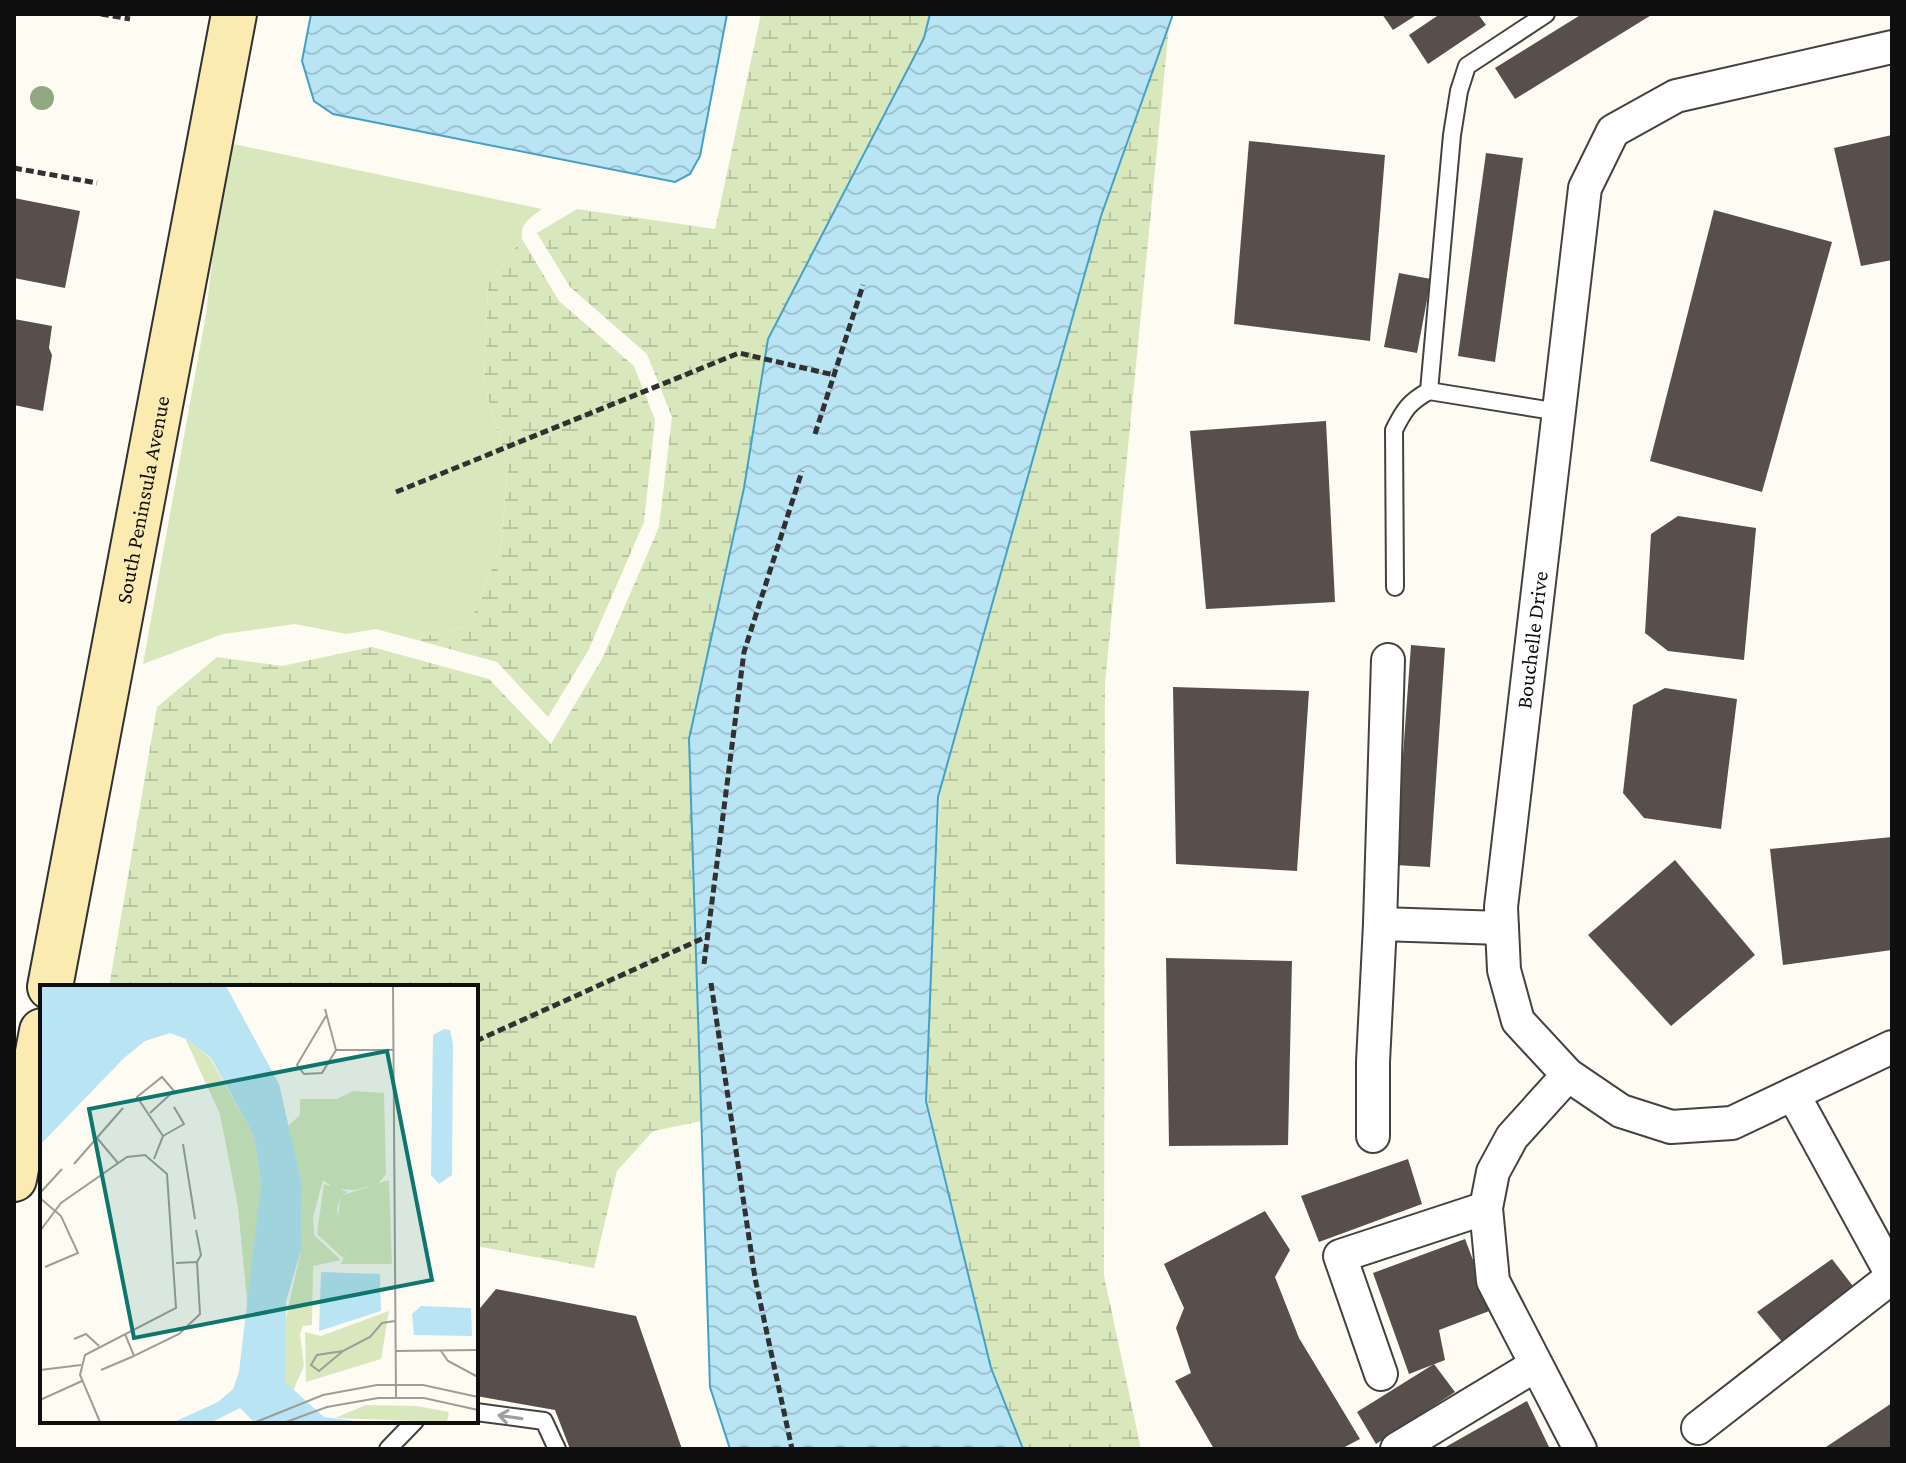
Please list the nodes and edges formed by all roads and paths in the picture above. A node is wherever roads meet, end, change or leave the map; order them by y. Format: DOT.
graph roads {
  1 [pos="101,14"];
  2 [pos="234,14"];
  3 [pos="1546,14"];
  4 [pos="130,19"];
  5 [pos="1892,47"];
  6 [pos="14,168"];
  7 [pos="97,183"];
  8 [pos="863,285"];
  9 [pos="834,375"];
  10 [pos="1429,391"];
  11 [pos="1559,412"];
  12 [pos="815,434"];
  13 [pos="802,471"];
  14 [pos="396,492"];
  15 [pos="1395,587"];
  16 [pos="1388,660"];
  17 [pos="1380,924"];
  18 [pos="1502,928"];
  19 [pos="709,935"];
  20 [pos="704,964"];
  21 [pos="711,983"];
  22 [pos="50,985"];
  23 [pos="478,1040"];
  24 [pos="40,1042"];
  25 [pos="1892,1047"];
  26 [pos="1568,1075"];
  27 [pos="1793,1094"];
  28 [pos="1373,1136"];
  29 [pos="14,1179"];
  30 [pos="1486,1208"];
  31 [pos="1892,1276"];
  32 [pos="1536,1365"];
  33 [pos="1381,1374"];
  34 [pos="478,1412"];
  35 [pos="413,1423"];
  36 [pos="1698,1428"];
  37 [pos="388,1449"];
  38 [pos="557,1449"];
  39 [pos="792,1449"];
  40 [pos="1397,1449"];
  41 [pos="1580,1449"];
  1 -- 4 [label="path"];
  2 -- 22 [label="main road, South Peninsula Avenue"];
  3 -- 10 [label="lane"];
  5 -- 11 [label="street, Bouchelle Drive"];
  6 -- 7 [label="path"];
  8 -- 9 [label="path"];
  9 -- 12 [label="path"];
  9 -- 14 [label="path"];
  10 -- 11 [label="lane"];
  10 -- 15 [label="lane"];
  11 -- 18 [label="street, Bouchelle Drive"];
  13 -- 19 [label="path"];
  16 -- 17 [label="street"];
  17 -- 18 [label="street"];
  17 -- 28 [label="street"];
  18 -- 26 [label="street, Bouchelle Drive"];
  19 -- 20 [label="path"];
  19 -- 23 [label="path"];
  21 -- 39 [label="path"];
  24 -- 29 [label="main road"];
  25 -- 27 [label="street, Bouchelle Drive"];
  26 -- 27 [label="street, Bouchelle Drive"];
  26 -- 30 [label="street"];
  27 -- 31 [label="street"];
  30 -- 32 [label="street"];
  30 -- 33 [label="street"];
  31 -- 36 [label="street"];
  32 -- 40 [label="street"];
  32 -- 41 [label="street"];
  38 -- 34 [label="lane, one-way"];
  35 -- 37 [label="lane"];
}
